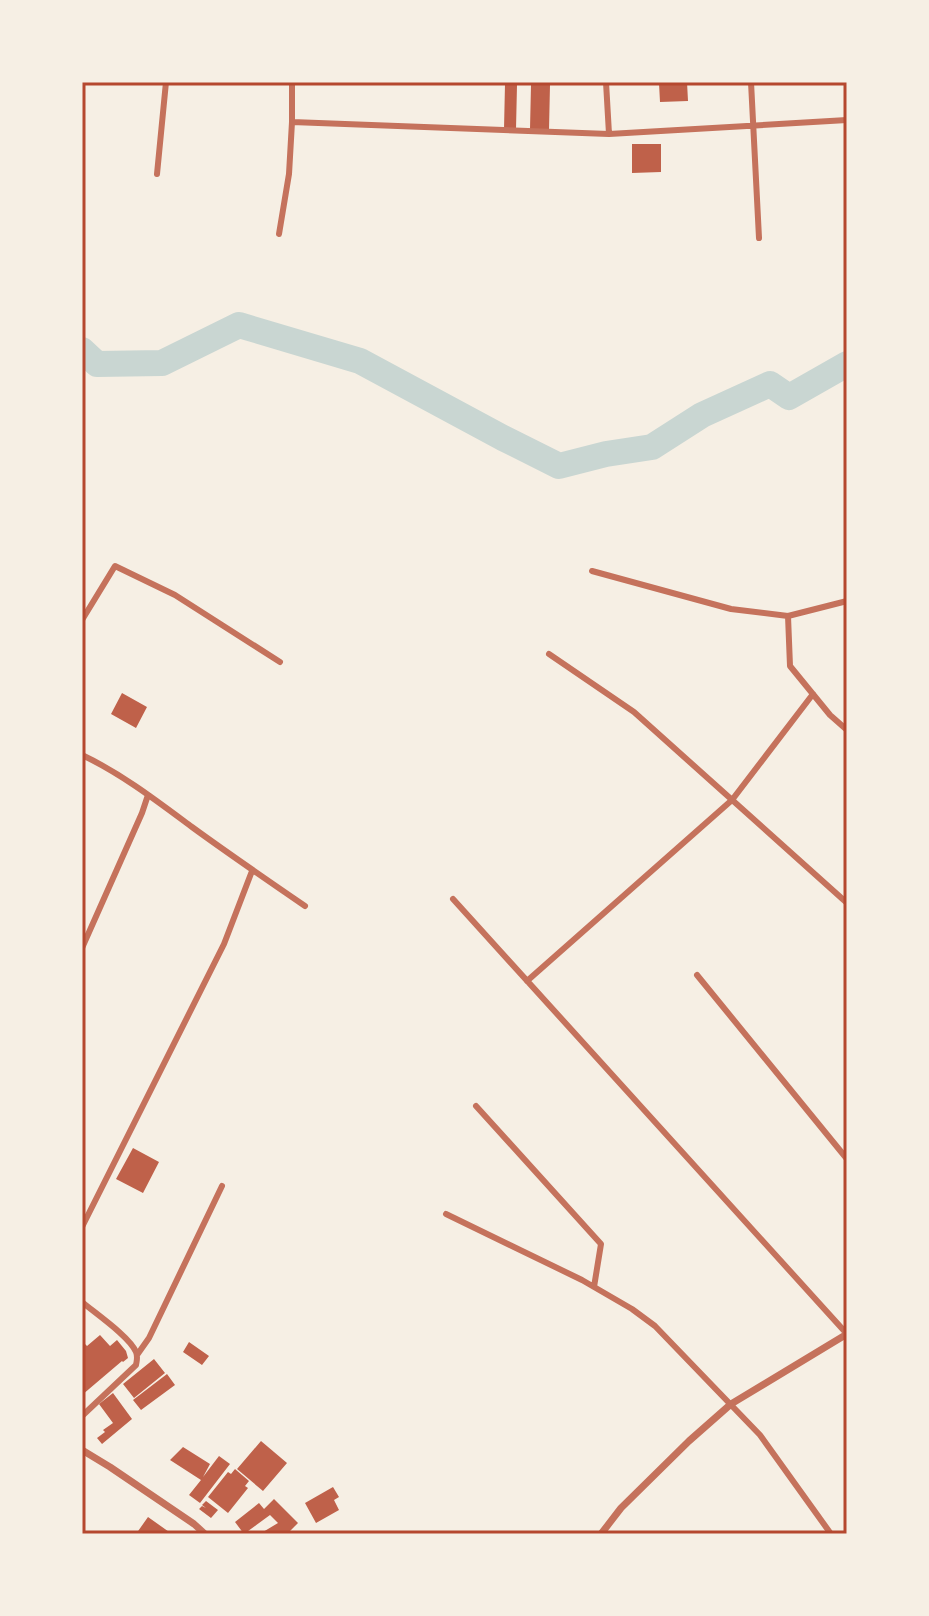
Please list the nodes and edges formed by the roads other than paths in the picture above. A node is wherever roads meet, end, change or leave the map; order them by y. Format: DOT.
graph roads {
  1 [pos="166,82"];
  2 [pos="292,82"];
  3 [pos="606,82"];
  4 [pos="751,82"];
  5 [pos="847,120"];
  6 [pos="292,122"];
  7 [pos="753,125"];
  8 [pos="609,134"];
  9 [pos="157,174"];
  10 [pos="279,234"];
  11 [pos="759,238"];
  12 [pos="592,571"];
  13 [pos="847,601"];
  14 [pos="788,616"];
  15 [pos="82,620"];
  16 [pos="549,654"];
  17 [pos="280,662"];
  18 [pos="813,694"];
  19 [pos="847,730"];
  20 [pos="82,755"];
  21 [pos="148,795"];
  22 [pos="732,800"];
  23 [pos="252,871"];
  24 [pos="453,899"];
  25 [pos="847,903"];
  26 [pos="305,906"];
  27 [pos="82,948"];
  28 [pos="697,975"];
  29 [pos="527,981"];
  30 [pos="476,1106"];
  31 [pos="847,1159"];
  32 [pos="222,1186"];
  33 [pos="446,1214"];
  34 [pos="82,1227"];
  35 [pos="594,1287"];
  36 [pos="82,1302"];
  37 [pos="847,1334"];
  38 [pos="137,1355"];
  39 [pos="731,1404"];
  40 [pos="82,1416"];
  41 [pos="82,1450"];
  42 [pos="205,1534"];
  43 [pos="601,1534"];
  44 [pos="831,1534"];
  1 -- 9 [label="street"];
  2 -- 6 [label="street"];
  3 -- 8 [label="street"];
  4 -- 7 [label="street"];
  5 -- 7 [label="street"];
  6 -- 8 [label="street"];
  6 -- 10 [label="street"];
  7 -- 8 [label="street"];
  7 -- 11 [label="street"];
  12 -- 14 [label="street"];
  13 -- 14 [label="street"];
  14 -- 18 [label="street"];
  15 -- 17 [label="street"];
  16 -- 22 [label="street"];
  18 -- 19 [label="street"];
  18 -- 22 [label="street"];
  20 -- 21 [label="street"];
  21 -- 23 [label="street"];
  21 -- 27 [label="street"];
  22 -- 25 [label="street"];
  22 -- 29 [label="street"];
  23 -- 26 [label="street"];
  23 -- 34 [label="street"];
  24 -- 29 [label="street"];
  28 -- 31 [label="street"];
  29 -- 37 [label="street"];
  30 -- 35 [label="street"];
  32 -- 38 [label="street"];
  33 -- 35 [label="street"];
  35 -- 39 [label="street"];
  36 -- 38 [label="street"];
  37 -- 39 [label="street"];
  38 -- 40 [label="street"];
  39 -- 43 [label="street"];
  39 -- 44 [label="street"];
  41 -- 42 [label="street"];
}
